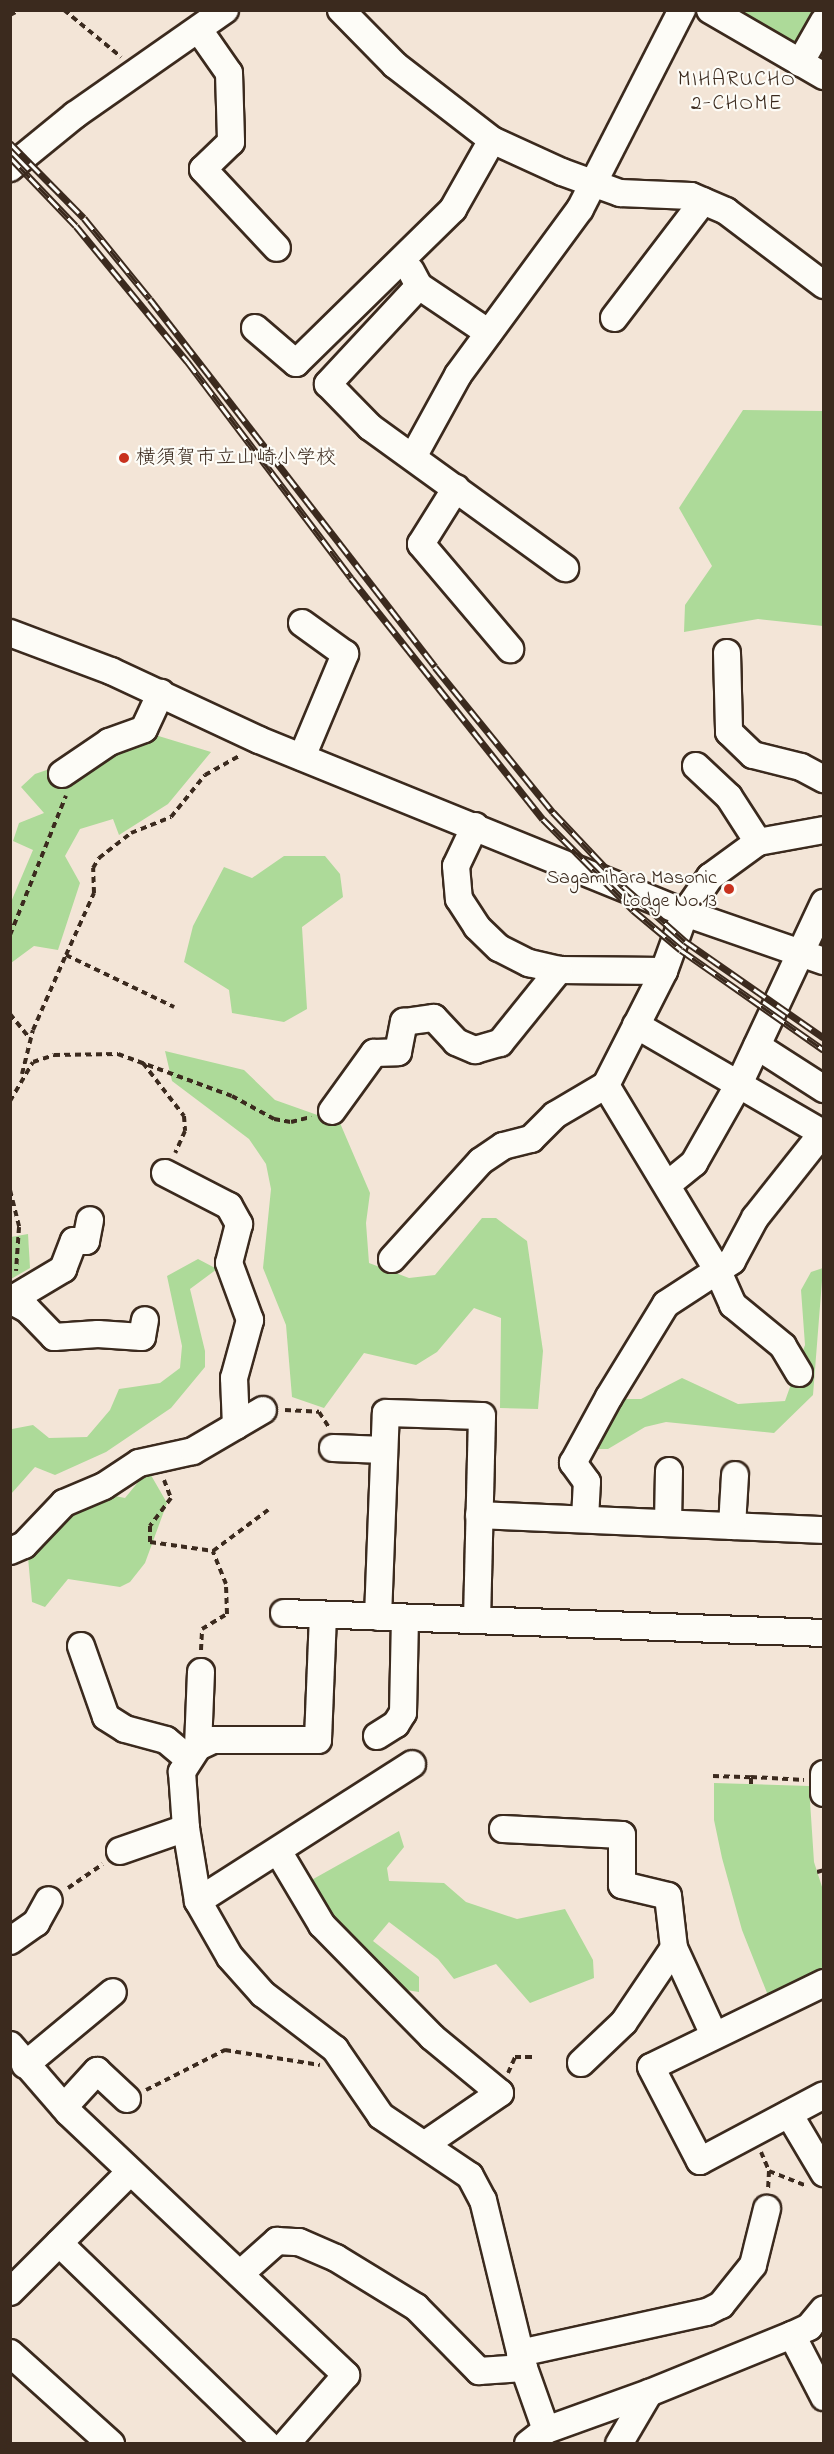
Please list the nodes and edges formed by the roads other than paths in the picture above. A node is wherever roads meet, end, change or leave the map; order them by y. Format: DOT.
graph roads {
  1 [pos="225,10"];
  2 [pos="341,10"];
  3 [pos="682,10"];
  4 [pos="710,10"];
  5 [pos="824,21"];
  6 [pos="199,30"];
  7 [pos="800,63"];
  8 [pos="824,76"];
  9 [pos="492,140"];
  10 [pos="10,168"];
  11 [pos="595,184"];
  12 [pos="703,201"];
  13 [pos="277,248"];
  14 [pos="414,248"];
  15 [pos="824,285"];
  16 [pos="419,286"];
  17 [pos="614,318"];
  18 [pos="255,328"];
  19 [pos="489,333"];
  20 [pos="413,457"];
  21 [pos="456,488"];
  22 [pos="565,568"];
  23 [pos="302,623"];
  24 [pos="10,633"];
  25 [pos="510,649"];
  26 [pos="727,653"];
  27 [pos="161,693"];
  28 [pos="302,757"];
  29 [pos="696,766"];
  30 [pos="62,774"];
  31 [pos="824,780"];
  32 [pos="475,826"];
  33 [pos="823,828"];
  34 [pos="758,842"];
  35 [pos="824,903"];
  36 [pos="685,913"];
  37 [pos="813,957"];
  38 [pos="559,970"];
  39 [pos="664,970"];
  40 [pos="636,1026"];
  41 [pos="757,1046"];
  42 [pos="740,1083"];
  43 [pos="606,1085"];
  44 [pos="824,1089"];
  45 [pos="332,1111"];
  46 [pos="823,1132"];
  47 [pos="165,1173"];
  48 [pos="667,1185"];
  49 [pos="90,1220"];
  50 [pos="392,1260"];
  51 [pos="717,1271"];
  52 [pos="11,1300"];
  53 [pos="145,1320"];
  54 [pos="799,1373"];
  55 [pos="263,1410"];
  56 [pos="236,1426"];
  57 [pos="333,1448"];
  58 [pos="384,1450"];
  59 [pos="669,1471"];
  60 [pos="735,1475"];
  61 [pos="479,1515"];
  62 [pos="585,1519"];
  63 [pos="668,1523"];
  64 [pos="732,1526"];
  65 [pos="824,1530"];
  66 [pos="10,1551"];
  67 [pos="284,1613"];
  68 [pos="323,1615"];
  69 [pos="378,1617"];
  70 [pos="405,1618"];
  71 [pos="477,1619"];
  72 [pos="824,1633"];
  73 [pos="81,1646"];
  74 [pos="201,1672"];
  75 [pos="377,1736"];
  76 [pos="194,1753"];
  77 [pos="412,1764"];
  78 [pos="824,1774"];
  79 [pos="823,1781"];
  80 [pos="824,1794"];
  81 [pos="186,1828"];
  82 [pos="503,1829"];
  83 [pos="120,1851"];
  84 [pos="278,1851"];
  85 [pos="49,1900"];
  86 [pos="198,1901"];
  87 [pos="10,1941"];
  88 [pos="674,1948"];
  89 [pos="824,1983"];
  90 [pos="113,1992"];
  91 [pos="714,2035"];
  92 [pos="17,2058"];
  93 [pos="581,2063"];
  94 [pos="824,2095"];
  95 [pos="127,2099"];
  96 [pos="63,2107"];
  97 [pos="789,2114"];
  98 [pos="427,2143"];
  99 [pos="130,2172"];
  100 [pos="818,2180"];
  101 [pos="767,2209"];
  102 [pos="59,2243"];
  103 [pos="240,2274"];
  104 [pos="10,2292"];
  105 [pos="824,2309"];
  106 [pos="792,2335"];
  107 [pos="10,2353"];
  108 [pos="522,2360"];
  109 [pos="650,2393"];
  110 [pos="824,2397"];
  111 [pos="537,2437"];
  112 [pos="111,2444"];
  113 [pos="267,2444"];
  114 [pos="286,2444"];
  115 [pos="619,2444"];
  1 -- 6 [label="street"];
  2 -- 9 [label="street"];
  3 -- 11 [label="street"];
  4 -- 7 [label="street"];
  5 -- 7 [label="street"];
  6 -- 10 [label="street"];
  6 -- 13 [label="street"];
  7 -- 8 [label="street"];
  9 -- 11 [label="street"];
  9 -- 14 [label="street"];
  11 -- 12 [label="street"];
  11 -- 19 [label="street"];
  12 -- 15 [label="street"];
  12 -- 17 [label="street"];
  14 -- 16 [label="street"];
  14 -- 18 [label="street"];
  16 -- 19 [label="street"];
  16 -- 20 [label="street"];
  19 -- 20 [label="street"];
  20 -- 21 [label="street"];
  21 -- 22 [label="street"];
  21 -- 25 [label="street"];
  23 -- 28 [label="street"];
  24 -- 27 [label="street"];
  26 -- 31 [label="street"];
  27 -- 28 [label="street"];
  27 -- 30 [label="street"];
  28 -- 32 [label="street"];
  29 -- 34 [label="street"];
  32 -- 36 [label="street"];
  32 -- 38 [label="street"];
  33 -- 34 [label="street"];
  34 -- 36 [label="street"];
  35 -- 37 [label="street"];
  36 -- 37 [label="street"];
  36 -- 39 [label="street"];
  37 -- 41 [label="street"];
  38 -- 39 [label="street"];
  38 -- 45 [label="street"];
  39 -- 40 [label="street"];
  40 -- 42 [label="street"];
  40 -- 43 [label="street"];
  41 -- 42 [label="street"];
  41 -- 44 [label="street"];
  42 -- 46 [label="street"];
  42 -- 48 [label="street"];
  43 -- 48 [label="street"];
  43 -- 50 [label="street"];
  46 -- 51 [label="street"];
  47 -- 56 [label="street"];
  48 -- 51 [label="street"];
  49 -- 52 [label="street"];
  51 -- 54 [label="street"];
  51 -- 62 [label="street"];
  52 -- 53 [label="street"];
  55 -- 56 [label="street"];
  56 -- 66 [label="street"];
  57 -- 58 [label="street"];
  58 -- 61 [label="street"];
  58 -- 69 [label="street"];
  59 -- 63 [label="street"];
  60 -- 64 [label="street"];
  61 -- 62 [label="street"];
  61 -- 71 [label="street"];
  62 -- 63 [label="street"];
  63 -- 64 [label="street"];
  64 -- 65 [label="street"];
  67 -- 68 [label="street"];
  68 -- 69 [label="street"];
  68 -- 76 [label="street"];
  69 -- 70 [label="street"];
  70 -- 71 [label="street"];
  70 -- 75 [label="street"];
  71 -- 72 [label="street"];
  73 -- 76 [label="street"];
  74 -- 76 [label="street"];
  76 -- 81 [label="street"];
  77 -- 84 [label="street"];
  78 -- 79 [label="street"];
  79 -- 80 [label="street"];
  81 -- 83 [label="street"];
  81 -- 86 [label="street"];
  82 -- 88 [label="street"];
  84 -- 86 [label="street"];
  84 -- 98 [label="street"];
  85 -- 87 [label="street"];
  86 -- 98 [label="street"];
  88 -- 91 [label="street"];
  88 -- 93 [label="street"];
  89 -- 91 [label="street"];
  90 -- 92 [label="street"];
  91 -- 97 [label="street"];
  92 -- 96 [label="street"];
  94 -- 97 [label="street"];
  95 -- 96 [label="street"];
  96 -- 99 [label="street"];
  97 -- 100 [label="street"];
  98 -- 108 [label="street"];
  99 -- 102 [label="street"];
  99 -- 103 [label="street"];
  101 -- 108 [label="street"];
  102 -- 104 [label="street"];
  102 -- 113 [label="street"];
  103 -- 108 [label="street"];
  103 -- 114 [label="street"];
  105 -- 106 [label="street"];
  106 -- 109 [label="street"];
  106 -- 110 [label="street"];
  107 -- 112 [label="street"];
  108 -- 111 [label="street"];
  109 -- 111 [label="street"];
  109 -- 115 [label="street"];
}
